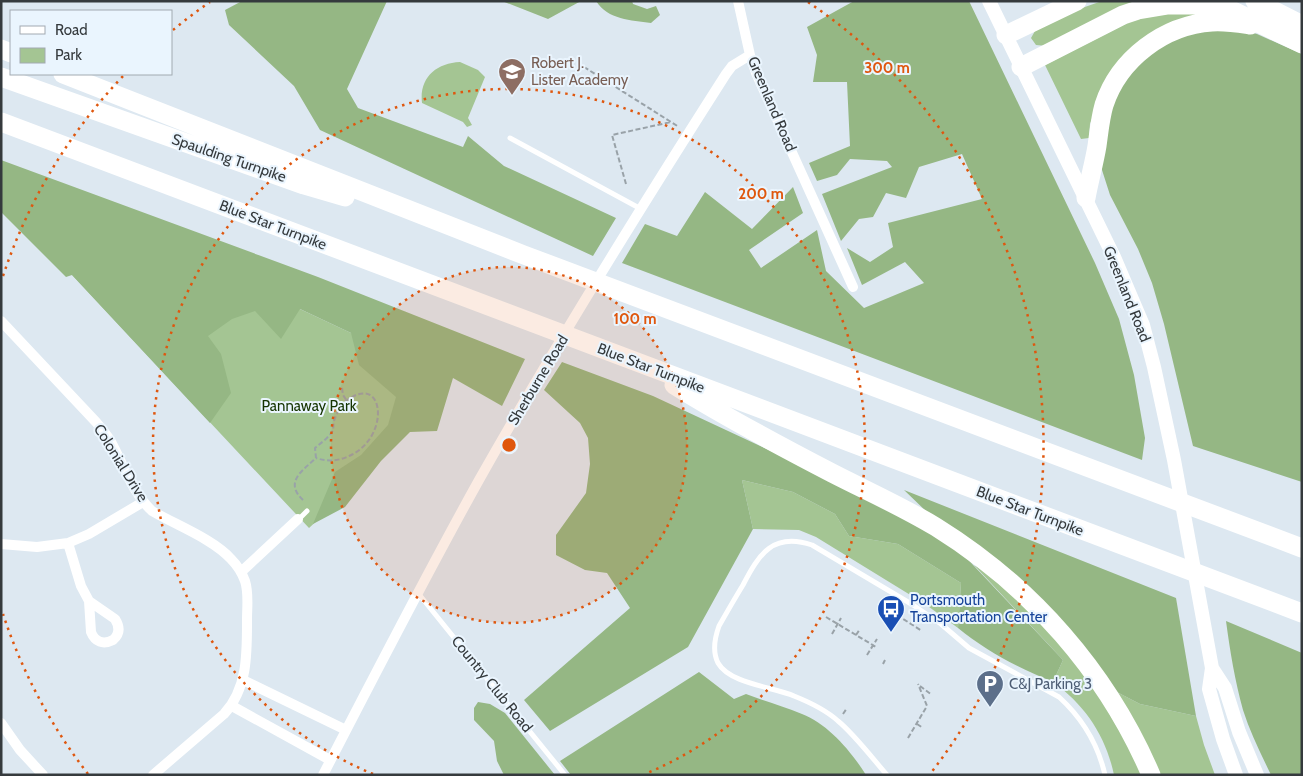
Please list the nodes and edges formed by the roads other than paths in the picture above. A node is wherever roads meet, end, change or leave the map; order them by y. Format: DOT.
graph roads {
  1 [pos="738,1"];
  2 [pos="989,1"];
  3 [pos="1077,1"];
  4 [pos="1255,1"];
  5 [pos="1302,25"];
  6 [pos="1268,28"];
  7 [pos="1006,35"];
  8 [pos="1302,44"];
  9 [pos="750,55"];
  10 [pos="1021,67"];
  11 [pos="66,75"];
  12 [pos="1,77"];
  13 [pos="1,122"];
  14 [pos="510,138"];
  15 [pos="1086,198"];
  16 [pos="641,210"];
  17 [pos="459,230"];
  18 [pos="853,287"];
  19 [pos="1,322"];
  20 [pos="641,364"];
  21 [pos="142,502"];
  22 [pos="306,511"];
  23 [pos="298,520"];
  24 [pos="68,543"];
  25 [pos="1,544"];
  26 [pos="1302,548"];
  27 [pos="241,572"];
  28 [pos="418,593"];
  29 [pos="89,601"];
  30 [pos="1283,606"];
  31 [pos="1302,613"];
  32 [pos="1302,621"];
  33 [pos="1212,668"];
  34 [pos="242,680"];
  35 [pos="232,706"];
  36 [pos="1,723"];
  37 [pos="346,730"];
  38 [pos="330,760"];
  39 [pos="43,775"];
  40 [pos="153,775"];
  41 [pos="323,775"];
  42 [pos="565,775"];
  43 [pos="887,775"];
  44 [pos="1105,775"];
  45 [pos="1151,775"];
  46 [pos="1236,775"];
  47 [pos="1258,775"];
  1 -- 9 [label="street, Greenland Road"];
  2 -- 7 [label="main road, Greenland Road"];
  3 -- 7 [label="highway"];
  4 -- 5 [label="highway"];
  6 -- 8 [label="highway"];
  6 -- 10 [label="highway"];
  6 -- 15 [label="highway"];
  7 -- 10 [label="main road, Greenland Road"];
  9 -- 16 [label="street, Sherburne Road"];
  9 -- 18 [label="street, Greenland Road"];
  10 -- 15 [label="main road, Greenland Road"];
  11 -- 17 [label="highway"];
  12 -- 17 [label="highway, Spaulding Turnpike"];
  13 -- 20 [label="highway, Blue Star Turnpike"];
  14 -- 16 [label="lane"];
  15 -- 33 [label="main road, Greenland Road"];
  16 -- 28 [label="street, Sherburne Road"];
  17 -- 26 [label="highway"];
  19 -- 21 [label="street, Colonial Drive"];
  20 -- 30 [label="highway, Blue Star Turnpike"];
  20 -- 45 [label="highway"];
  21 -- 24 [label="street"];
  21 -- 27 [label="street, Colonial Drive"];
  22 -- 23 [label="lane"];
  23 -- 27 [label="street"];
  24 -- 25 [label="street"];
  24 -- 29 [label="street"];
  27 -- 34 [label="street, Colonial Drive"];
  28 -- 37 [label="street, Sherburne Road"];
  28 -- 42 [label="lane, Country Club Road"];
  30 -- 31 [label="highway, Blue Star Turnpike"];
  30 -- 32 [label="highway"];
  33 -- 46 [label="main road, Greenland Road"];
  33 -- 47 [label="main road, Greenland Road"];
  34 -- 35 [label="street, Colonial Drive"];
  34 -- 37 [label="street"];
  35 -- 38 [label="street"];
  35 -- 40 [label="street, Colonial Drive"];
  36 -- 39 [label="street"];
  37 -- 38 [label="street, Sherburne Road"];
  38 -- 41 [label="street, Sherburne Road"];
  43 -- 44 [label="lane"];
}
